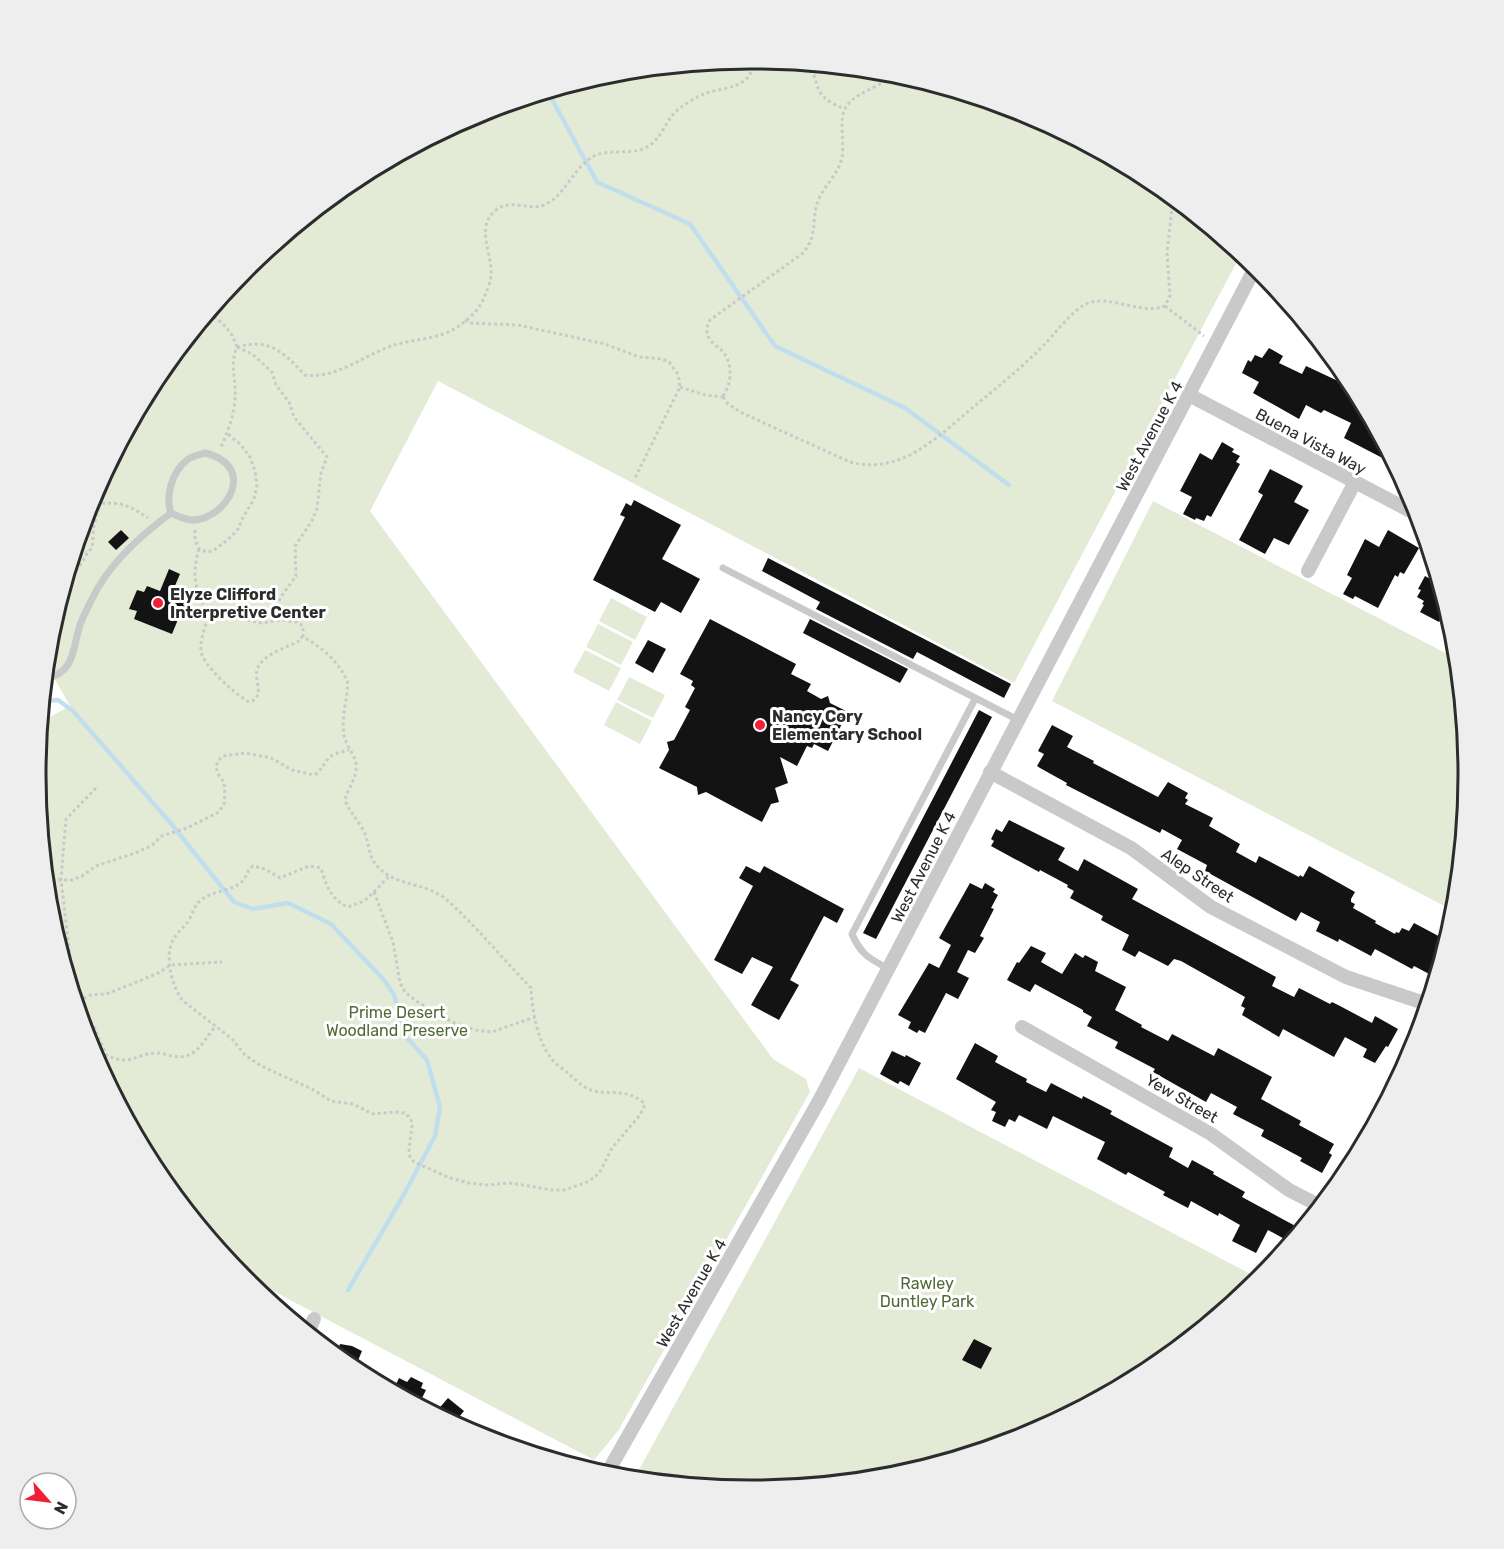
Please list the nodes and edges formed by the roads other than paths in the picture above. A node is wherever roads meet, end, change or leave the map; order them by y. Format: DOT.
graph roads {
  1 [pos="1251,276"];
  2 [pos="1189,395"];
  3 [pos="1355,482"];
  4 [pos="1405,508"];
  5 [pos="171,513"];
  6 [pos="723,568"];
  7 [pos="1308,571"];
  8 [pos="54,677"];
  9 [pos="975,699"];
  10 [pos="1018,720"];
  11 [pos="990,772"];
  12 [pos="889,969"];
  13 [pos="1420,1002"];
  14 [pos="1022,1027"];
  15 [pos="1313,1202"];
  16 [pos="611,1465"];
  1 -- 2 [label="street, West Avenue K 4"];
  2 -- 3 [label="street, Buena Vista Way"];
  2 -- 10 [label="street, West Avenue K 4"];
  3 -- 4 [label="street, Buena Vista Way"];
  3 -- 7 [label="street"];
  5 -- 5 [label="lane"];
  5 -- 8 [label="lane"];
  6 -- 9 [label="lane"];
  9 -- 10 [label="lane"];
  9 -- 12 [label="lane"];
  10 -- 11 [label="street, West Avenue K 4"];
  11 -- 12 [label="street, West Avenue K 4"];
  11 -- 13 [label="street, Alep Street"];
  12 -- 16 [label="street, West Avenue K 4"];
  14 -- 15 [label="street, Yew Street"];
}
